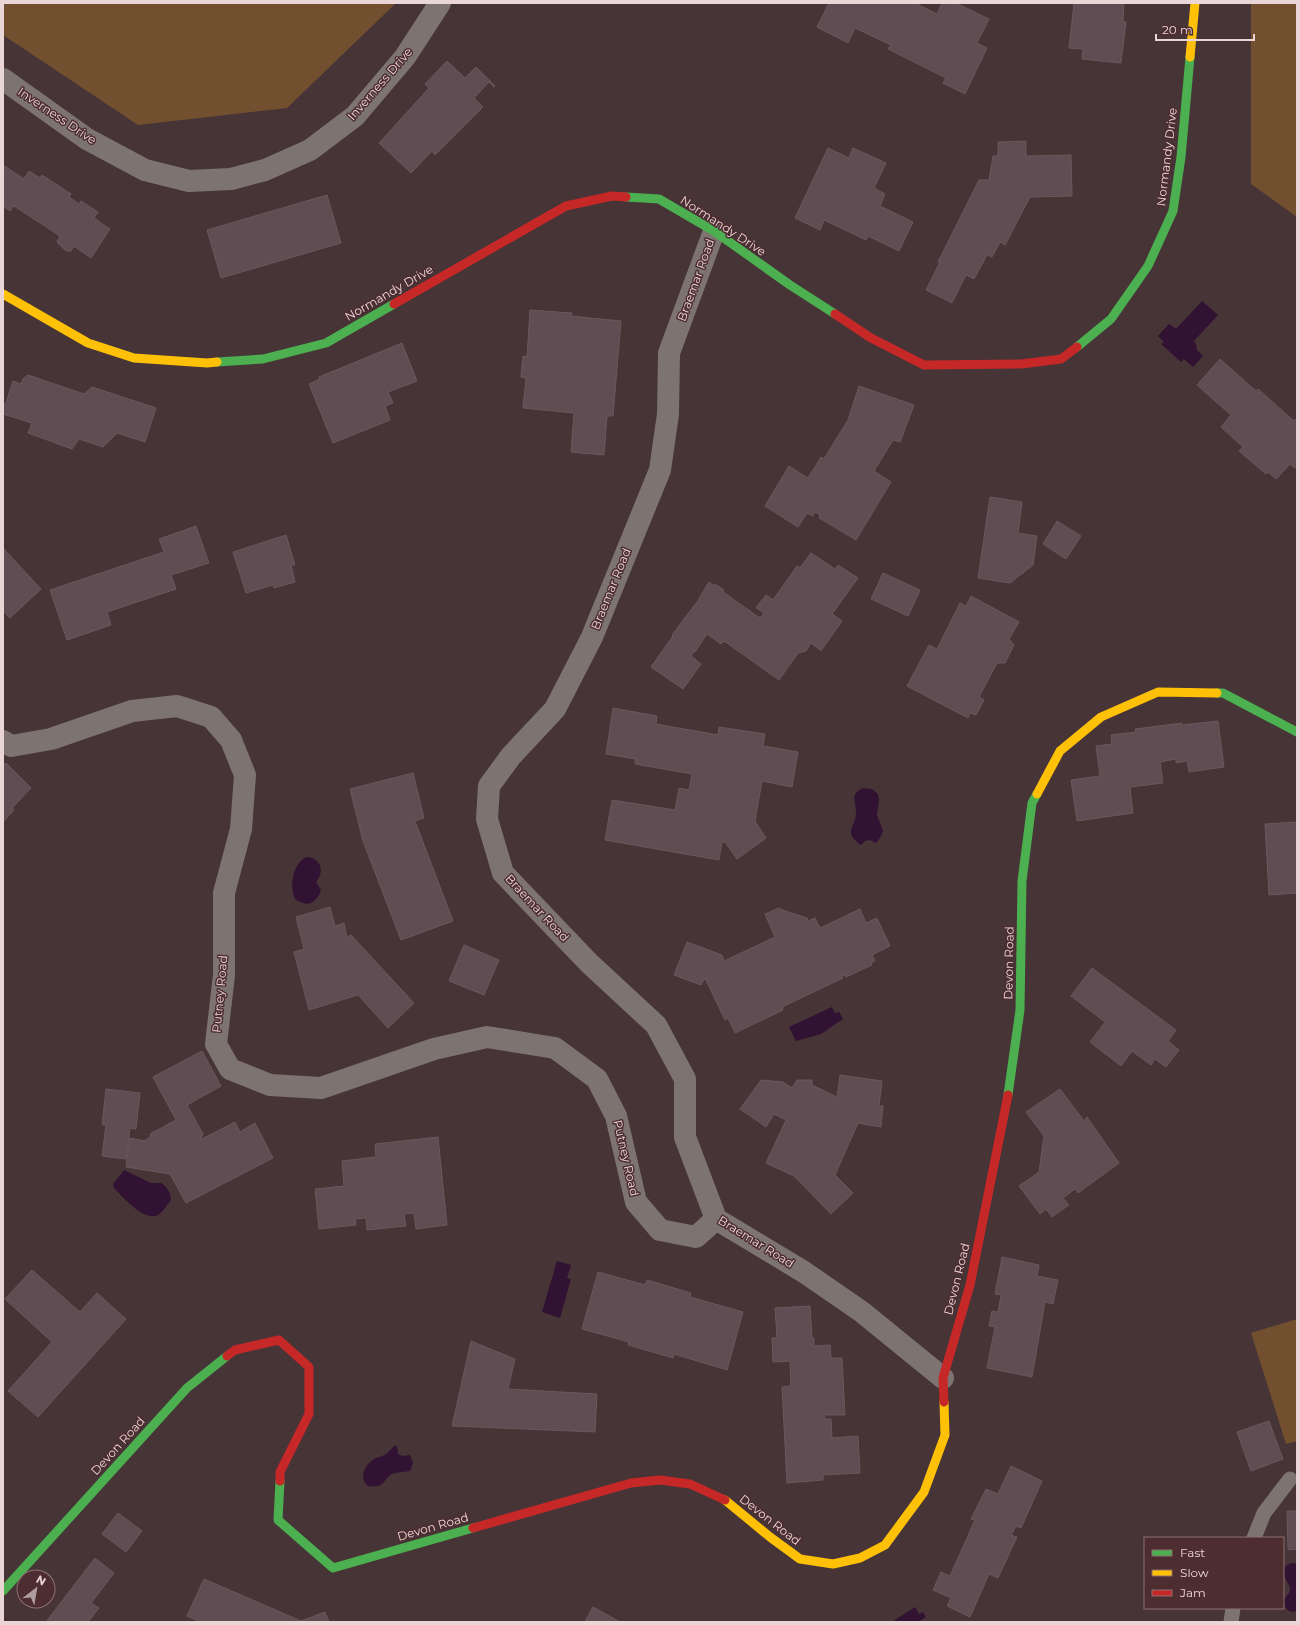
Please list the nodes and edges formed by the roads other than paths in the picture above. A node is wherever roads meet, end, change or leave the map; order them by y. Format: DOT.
graph roads {
  1 [pos="440,3"];
  2 [pos="1195,3"];
  3 [pos="3,79"];
  4 [pos="714,231"];
  5 [pos="3,294"];
  6 [pos="1297,732"];
  7 [pos="3,741"];
  8 [pos="716,1219"];
  9 [pos="943,1378"];
  10 [pos="1290,1479"];
  11 [pos="1254,1537"];
  12 [pos="4,1586"];
  13 [pos="1233,1609"];
  14 [pos="1231,1622"];
  1 -- 3 [label="street, Inverness Drive"];
  2 -- 4 [label="street, Normandy Drive"];
  4 -- 5 [label="street, Normandy Drive"];
  4 -- 8 [label="street, Braemar Road"];
  6 -- 9 [label="street, Devon Road"];
  7 -- 8 [label="street, Putney Road"];
  8 -- 9 [label="street, Braemar Road"];
  9 -- 12 [label="street, Devon Road"];
  10 -- 11 [label="lane"];
  13 -- 14 [label="lane"];
}
